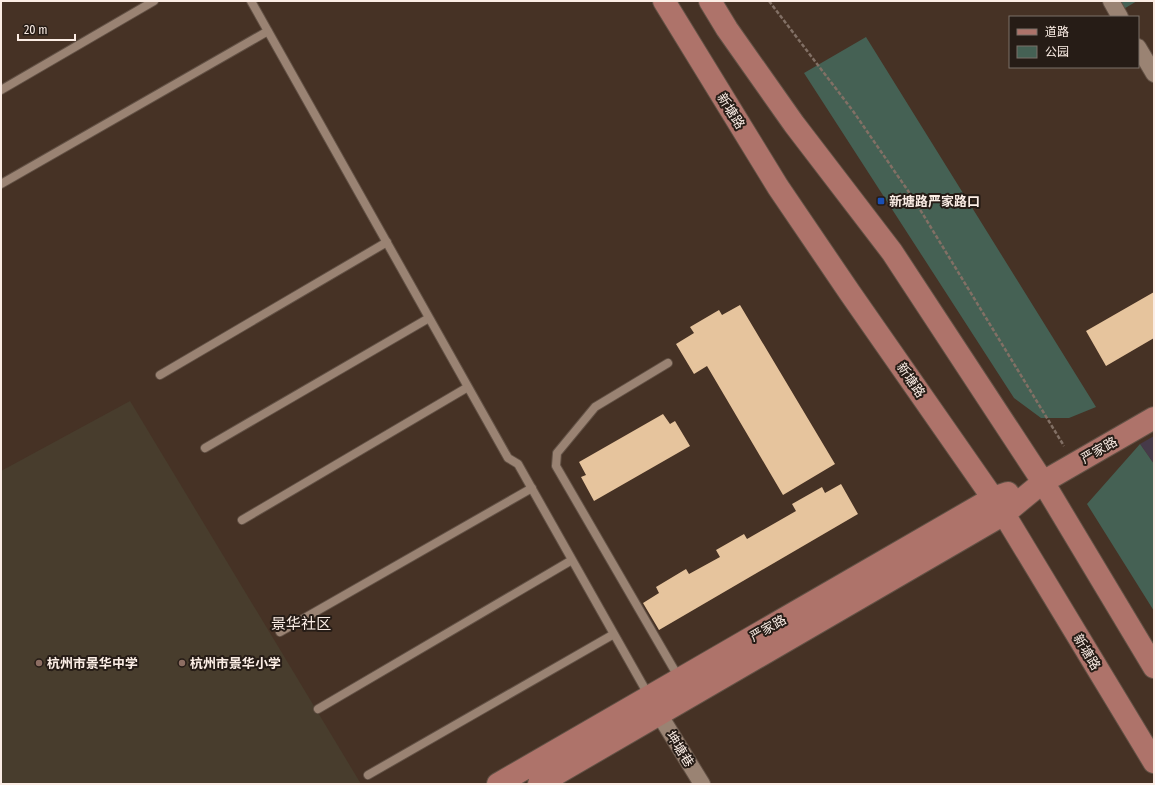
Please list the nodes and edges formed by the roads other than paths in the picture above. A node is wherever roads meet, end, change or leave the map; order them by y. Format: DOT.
graph roads {
  1 [pos="154,1"];
  2 [pos="251,1"];
  3 [pos="664,1"];
  4 [pos="710,1"];
  5 [pos="1110,1"];
  6 [pos="1119,16"];
  7 [pos="268,31"];
  8 [pos="1139,49"];
  9 [pos="1154,74"];
  10 [pos="1,90"];
  11 [pos="1,184"];
  12 [pos="386,242"];
  13 [pos="429,318"];
  14 [pos="668,363"];
  15 [pos="160,375"];
  16 [pos="468,387"];
  17 [pos="1154,418"];
  18 [pos="205,448"];
  19 [pos="1043,482"];
  20 [pos="532,488"];
  21 [pos="999,506"];
  22 [pos="242,520"];
  23 [pos="572,560"];
  24 [pos="280,632"];
  25 [pos="614,634"];
  26 [pos="1154,667"];
  27 [pos="679,679"];
  28 [pos="654,705"];
  29 [pos="318,709"];
  30 [pos="1154,762"];
  31 [pos="368,775"];
  32 [pos="498,784"];
  33 [pos="539,784"];
  34 [pos="702,784"];
  1 -- 10 [label="lane"];
  2 -- 7 [label="lane"];
  3 -- 21 [label="main road, 新塘路"];
  4 -- 19 [label="main road"];
  5 -- 6 [label="street"];
  7 -- 11 [label="lane"];
  7 -- 12 [label="lane"];
  8 -- 9 [label="street"];
  12 -- 13 [label="lane"];
  12 -- 15 [label="lane"];
  13 -- 16 [label="lane"];
  13 -- 18 [label="lane"];
  14 -- 27 [label="lane"];
  16 -- 20 [label="lane"];
  16 -- 22 [label="lane"];
  17 -- 19 [label="main road, 严家路"];
  19 -- 21 [label="main road, 严家路"];
  19 -- 26 [label="main road"];
  20 -- 23 [label="lane"];
  20 -- 24 [label="lane"];
  21 -- 27 [label="main road, 严家路"];
  21 -- 28 [label="main road, 严家路"];
  21 -- 30 [label="main road, 新塘路"];
  23 -- 25 [label="lane"];
  23 -- 29 [label="lane"];
  25 -- 28 [label="lane"];
  25 -- 31 [label="lane"];
  27 -- 28 [label="main road, 严家路"];
  28 -- 32 [label="main road, 严家路"];
  28 -- 33 [label="main road, 严家路"];
  28 -- 34 [label="street, 坤塘巷"];
}
